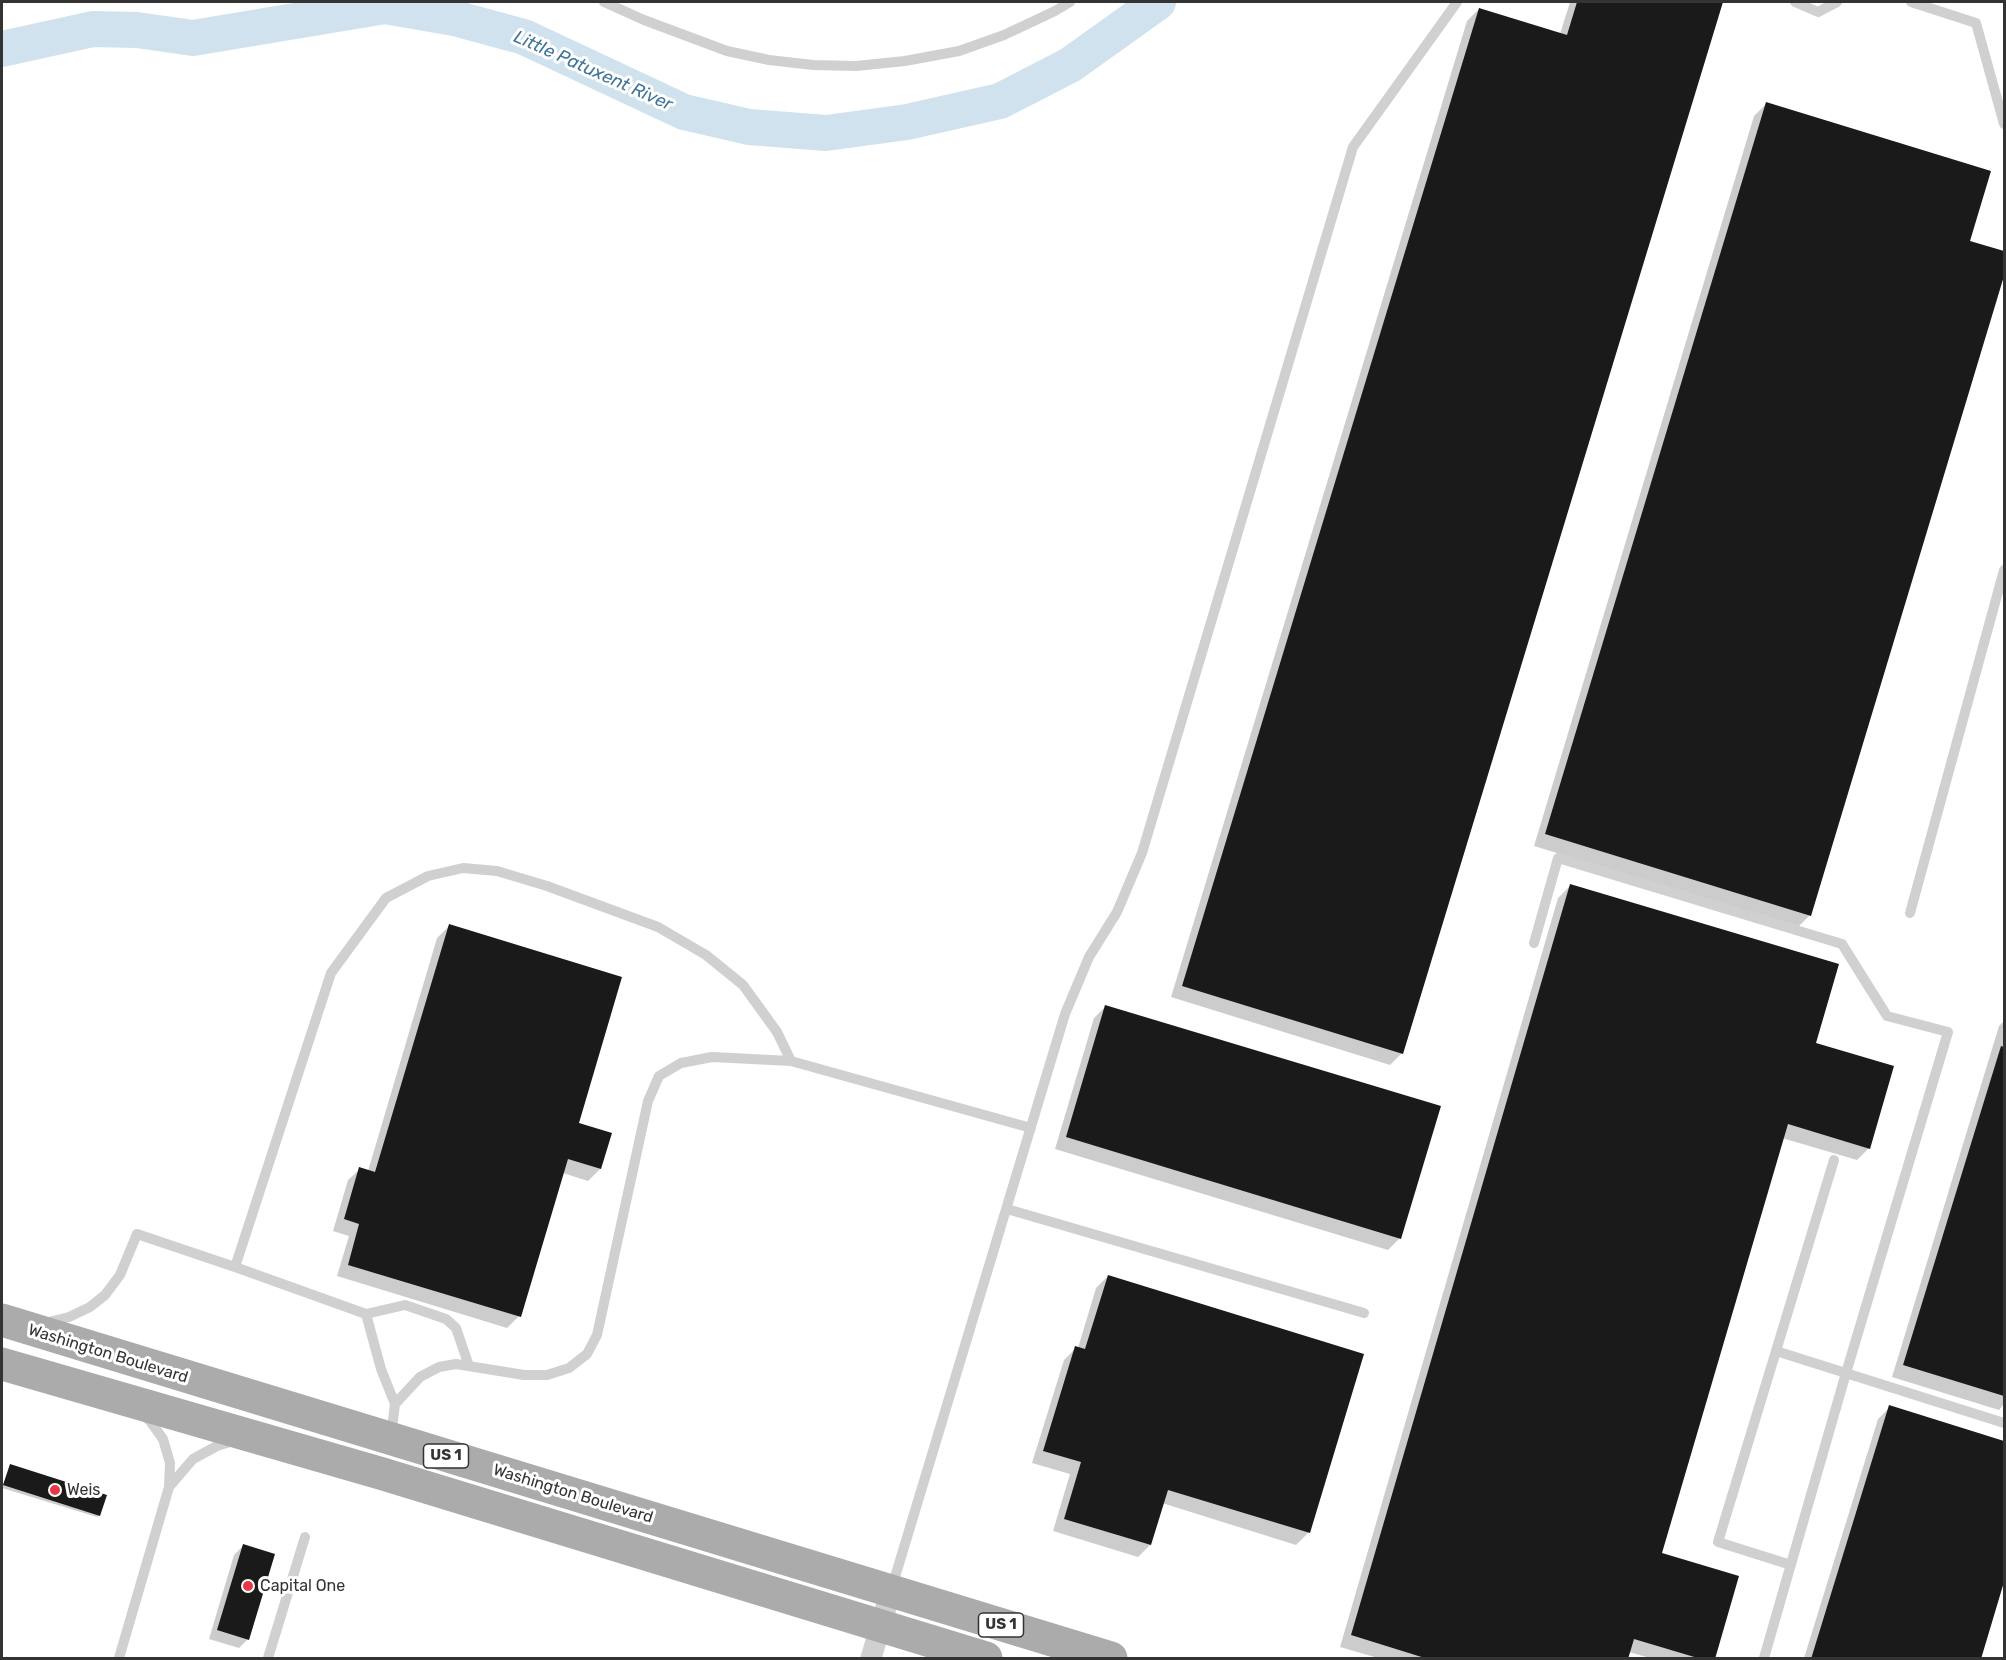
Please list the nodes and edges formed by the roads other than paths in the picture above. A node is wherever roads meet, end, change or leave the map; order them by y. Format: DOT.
graph roads {
  1 [pos="604,2"];
  2 [pos="1070,2"];
  3 [pos="1457,2"];
  4 [pos="1795,2"];
  5 [pos="1837,2"];
  6 [pos="1911,2"];
  7 [pos="2004,124"];
  8 [pos="2004,570"];
  9 [pos="1910,913"];
  10 [pos="1534,943"];
  11 [pos="791,1061"];
  12 [pos="1031,1128"];
  13 [pos="1834,1160"];
  14 [pos="1007,1209"];
  15 [pos="235,1267"];
  16 [pos="1364,1313"];
  17 [pos="366,1314"];
  18 [pos="14,1324"];
  19 [pos="1776,1352"];
  20 [pos="2,1364"];
  21 [pos="469,1366"];
  22 [pos="1846,1373"];
  23 [pos="127,1401"];
  24 [pos="395,1404"];
  25 [pos="2004,1423"];
  26 [pos="254,1437"];
  27 [pos="391,1439"];
  28 [pos="169,1487"];
  29 [pos="305,1537"];
  30 [pos="1791,1565"];
  31 [pos="891,1591"];
  32 [pos="882,1626"];
  33 [pos="118,1659"];
  34 [pos="268,1659"];
  35 [pos="871,1659"];
  36 [pos="986,1659"];
  37 [pos="1111,1659"];
  38 [pos="1764,1659"];
  1 -- 2 [label="lane"];
  3 -- 12 [label="lane"];
  4 -- 5 [label="lane"];
  6 -- 7 [label="lane"];
  8 -- 9 [label="lane"];
  10 -- 22 [label="lane"];
  11 -- 12 [label="lane"];
  11 -- 15 [label="lane"];
  11 -- 21 [label="lane"];
  12 -- 14 [label="lane"];
  13 -- 19 [label="lane"];
  14 -- 16 [label="lane"];
  14 -- 31 [label="lane"];
  15 -- 17 [label="lane"];
  15 -- 18 [label="lane"];
  17 -- 21 [label="lane"];
  17 -- 24 [label="lane"];
  18 -- 27 [label="main road, Washington Boulevard / US 1"];
  19 -- 22 [label="lane"];
  19 -- 30 [label="lane"];
  20 -- 23 [label="main road, US 1"];
  21 -- 24 [label="lane"];
  22 -- 25 [label="lane"];
  22 -- 30 [label="lane"];
  23 -- 26 [label="main road, US 1"];
  23 -- 28 [label="lane"];
  24 -- 27 [label="lane"];
  26 -- 28 [label="lane"];
  26 -- 32 [label="main road, US 1"];
  27 -- 31 [label="main road, Washington Boulevard / US 1"];
  28 -- 33 [label="lane"];
  29 -- 34 [label="lane"];
  30 -- 38 [label="lane"];
  31 -- 32 [label="street"];
  31 -- 37 [label="main road, Washington Boulevard / US 1"];
  32 -- 35 [label="street"];
  32 -- 36 [label="main road, US 1"];
}
